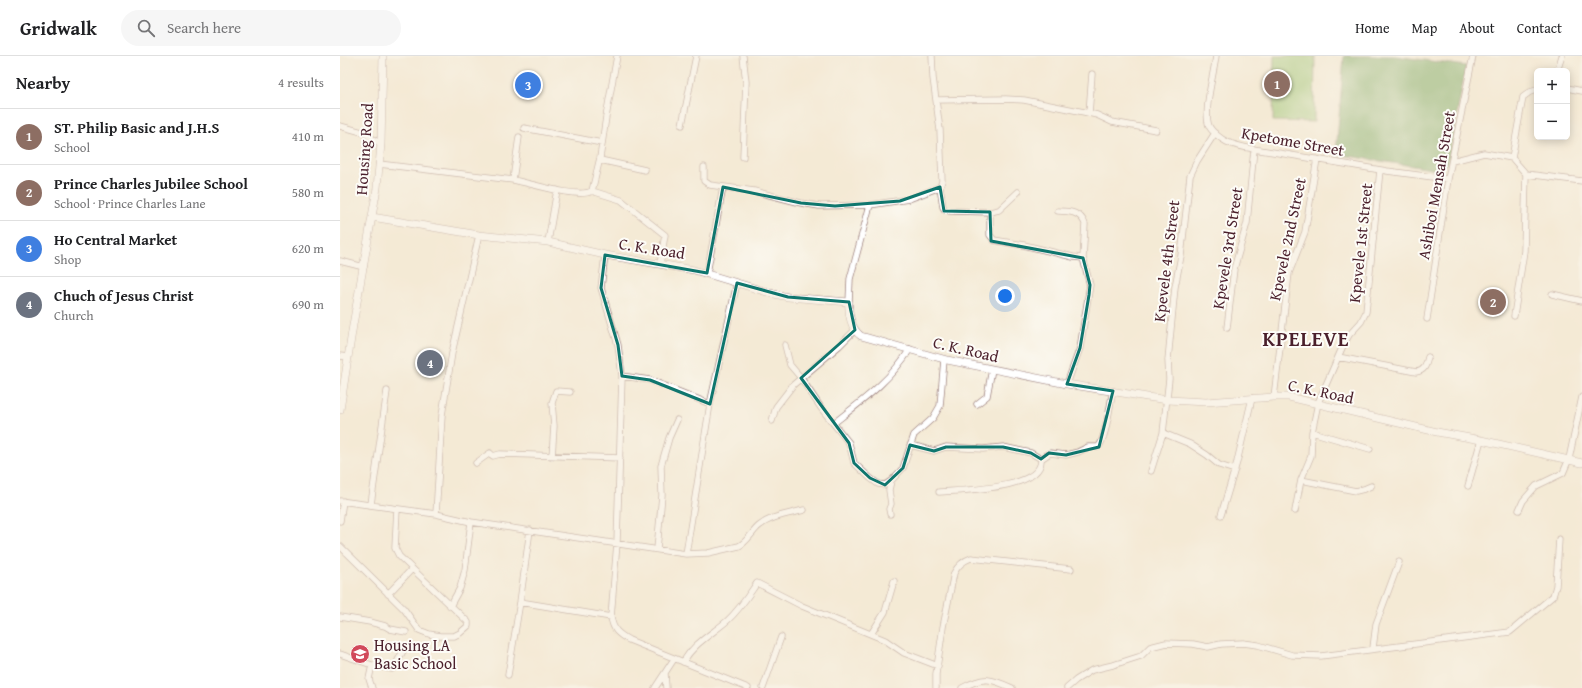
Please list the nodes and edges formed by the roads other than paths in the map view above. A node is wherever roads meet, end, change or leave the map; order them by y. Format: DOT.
graph roads {
  1 [pos="383,56"];
  2 [pos="617,56"];
  3 [pos="696,56"];
  4 [pos="743,56"];
  5 [pos="932,56"];
  6 [pos="1216,56"];
  7 [pos="1473,56"];
  8 [pos="1562,56"];
  9 [pos="1558,68"];
  10 [pos="1092,74"];
  11 [pos="1570,89"];
  12 [pos="1534,91"];
  13 [pos="1582,91"];
  14 [pos="936,100"];
  15 [pos="1089,113"];
  16 [pos="682,125"];
  17 [pos="340,126"];
  18 [pos="524,128"];
  19 [pos="1156,130"];
  20 [pos="1214,133"];
  21 [pos="519,137"];
  22 [pos="602,142"];
  23 [pos="381,144"];
  24 [pos="1254,149"];
  25 [pos="743,157"];
  26 [pos="1512,158"];
  27 [pos="1317,159"];
  28 [pos="600,160"];
  29 [pos="1452,161"];
  30 [pos="379,164"];
  31 [pos="704,167"];
  32 [pos="645,170"];
  33 [pos="1380,170"];
  34 [pos="1526,174"];
  35 [pos="1448,179"];
  36 [pos="513,180"];
  37 [pos="1582,181"];
  38 [pos="724,187"];
  39 [pos="940,187"];
  40 [pos="557,190"];
  41 [pos="592,191"];
  42 [pos="1018,192"];
  43 [pos="870,205"];
  44 [pos="1058,211"];
  45 [pos="990,212"];
  46 [pos="372,217"];
  47 [pos="479,235"];
  48 [pos="548,242"];
  49 [pos="605,255"];
  50 [pos="1083,258"];
  51 [pos="340,261"];
  52 [pos="660,264"];
  53 [pos="364,267"];
  54 [pos="707,273"];
  55 [pos="737,283"];
  56 [pos="1552,294"];
  57 [pos="1582,301"];
  58 [pos="849,302"];
  59 [pos="1514,316"];
  60 [pos="1427,319"];
  61 [pos="1228,328"];
  62 [pos="855,330"];
  63 [pos="785,345"];
  64 [pos="910,349"];
  65 [pos="340,356"];
  66 [pos="348,356"];
  67 [pos="1338,357"];
  68 [pos="1428,357"];
  69 [pos="944,360"];
  70 [pos="992,369"];
  71 [pos="622,376"];
  72 [pos="801,378"];
  73 [pos="342,382"];
  74 [pos="1067,384"];
  75 [pos="387,391"];
  76 [pos="1112,391"];
  77 [pos="570,392"];
  78 [pos="1274,397"];
  79 [pos="1252,398"];
  80 [pos="1582,398"];
  81 [pos="1166,400"];
  82 [pos="1318,403"];
  83 [pos="710,404"];
  84 [pos="977,404"];
  85 [pos="340,409"];
  86 [pos="677,420"];
  87 [pos="772,421"];
  88 [pos="834,423"];
  89 [pos="1312,432"];
  90 [pos="1163,433"];
  91 [pos="1481,440"];
  92 [pos="910,445"];
  93 [pos="1370,449"];
  94 [pos="552,457"];
  95 [pos="620,458"];
  96 [pos="1041,459"];
  97 [pos="1569,459"];
  98 [pos="1582,462"];
  99 [pos="476,463"];
  100 [pos="1234,470"];
  101 [pos="1151,471"];
  102 [pos="1301,480"];
  103 [pos="891,481"];
  104 [pos="1372,486"];
  105 [pos="1468,486"];
  106 [pos="939,492"];
  107 [pos="341,501"];
  108 [pos="371,504"];
  109 [pos="397,509"];
  110 [pos="804,510"];
  111 [pos="1518,510"];
  112 [pos="1295,511"];
  113 [pos="436,514"];
  114 [pos="890,514"];
  115 [pos="1221,515"];
  116 [pos="340,521"];
  117 [pos="471,522"];
  118 [pos="530,530"];
  119 [pos="1559,539"];
  120 [pos="617,542"];
  121 [pos="340,546"];
  122 [pos="657,549"];
  123 [pos="686,554"];
  124 [pos="1399,562"];
  125 [pos="412,569"];
  126 [pos="1071,569"];
  127 [pos="894,581"];
  128 [pos="388,594"];
  129 [pos="520,602"];
  130 [pos="450,606"];
  131 [pos="340,617"];
  132 [pos="611,617"];
  133 [pos="406,632"];
  134 [pos="871,634"];
  135 [pos="781,637"];
  136 [pos="1373,648"];
  137 [pos="403,651"];
  138 [pos="340,654"];
  139 [pos="674,659"];
  140 [pos="683,662"];
  141 [pos="372,665"];
  142 [pos="938,666"];
  143 [pos="665,674"];
  144 [pos="508,676"];
  145 [pos="735,686"];
  146 [pos="372,688"];
  147 [pos="655,688"];
  148 [pos="666,688"];
  149 [pos="748,688"];
  150 [pos="763,688"];
  151 [pos="936,688"];
  152 [pos="962,688"];
  153 [pos="1012,688"];
  154 [pos="1068,688"];
  1 -- 23 [label="street, Housing Road"];
  2 -- 22 [label="street"];
  3 -- 16 [label="street"];
  4 -- 25 [label="street"];
  5 -- 14 [label="street"];
  6 -- 20 [label="street"];
  7 -- 29 [label="street, Ashiboi Mensah Street"];
  8 -- 9 [label="street"];
  10 -- 15 [label="street"];
  11 -- 13 [label="street"];
  12 -- 26 [label="street"];
  14 -- 15 [label="street"];
  14 -- 39 [label="street"];
  15 -- 19 [label="street"];
  17 -- 23 [label="street"];
  18 -- 22 [label="street"];
  20 -- 24 [label="street, Kpetome Street"];
  20 -- 81 [label="street, Kpevele 4th Street"];
  21 -- 36 [label="street"];
  22 -- 28 [label="street"];
  23 -- 30 [label="street, Housing Road"];
  24 -- 27 [label="street, Kpetome Street"];
  24 -- 61 [label="street, Kpevele 3rd Street"];
  26 -- 29 [label="street"];
  26 -- 34 [label="street"];
  27 -- 33 [label="street, Kpetome Street"];
  27 -- 78 [label="street, Kpevele 2nd Street"];
  28 -- 32 [label="street"];
  28 -- 41 [label="street"];
  29 -- 35 [label="street, Ashiboi Mensah Street"];
  30 -- 36 [label="street"];
  30 -- 46 [label="street, Housing Road"];
  31 -- 38 [label="street"];
  33 -- 35 [label="street, Kpetome Street"];
  33 -- 67 [label="street, Kpevele 1st Street"];
  34 -- 37 [label="street"];
  34 -- 59 [label="street"];
  35 -- 60 [label="street, Ashiboi Mensah Street"];
  36 -- 40 [label="street"];
  38 -- 43 [label="street"];
  38 -- 54 [label="street"];
  39 -- 43 [label="street"];
  39 -- 45 [label="street"];
  40 -- 41 [label="street"];
  40 -- 48 [label="street"];
  41 -- 52 [label="street"];
  42 -- 45 [label="street"];
  43 -- 58 [label="street"];
  44 -- 50 [label="street"];
  45 -- 50 [label="street"];
  46 -- 47 [label="street, C. K. Road"];
  46 -- 53 [label="street, Housing Road"];
  47 -- 48 [label="street, C. K. Road"];
  47 -- 113 [label="street"];
  48 -- 49 [label="street, C. K. Road"];
  49 -- 52 [label="street, C. K. Road"];
  49 -- 71 [label="street"];
  50 -- 74 [label="street"];
  51 -- 53 [label="street"];
  52 -- 54 [label="street, C. K. Road"];
  53 -- 66 [label="street, Housing Road"];
  54 -- 55 [label="street, C. K. Road"];
  55 -- 58 [label="street, C. K. Road"];
  55 -- 83 [label="street"];
  56 -- 57 [label="street"];
  58 -- 62 [label="street"];
  62 -- 64 [label="street, C. K. Road"];
  62 -- 72 [label="street"];
  63 -- 72 [label="street"];
  64 -- 69 [label="street, C. K. Road"];
  64 -- 88 [label="street"];
  65 -- 66 [label="street"];
  66 -- 73 [label="street, Housing Road"];
  67 -- 68 [label="street"];
  67 -- 82 [label="street, Kpevele 1st Street"];
  69 -- 70 [label="street, C. K. Road"];
  69 -- 92 [label="street"];
  70 -- 74 [label="street, C. K. Road"];
  70 -- 84 [label="street"];
  71 -- 83 [label="street"];
  71 -- 95 [label="street"];
  72 -- 87 [label="street"];
  72 -- 88 [label="street"];
  73 -- 85 [label="street, Housing Road"];
  74 -- 76 [label="street, C. K. Road"];
  75 -- 108 [label="street"];
  76 -- 81 [label="street, C. K. Road"];
  76 -- 96 [label="street"];
  77 -- 94 [label="street"];
  78 -- 79 [label="street, C. K. Road"];
  78 -- 82 [label="street, C. K. Road"];
  79 -- 81 [label="street, C. K. Road"];
  79 -- 100 [label="street"];
  80 -- 97 [label="street"];
  81 -- 90 [label="street, Kpevele 4th Street"];
  82 -- 89 [label="street, Kpevele 1st Street"];
  82 -- 91 [label="street, C. K. Road"];
  83 -- 123 [label="street"];
  86 -- 122 [label="street"];
  88 -- 103 [label="street"];
  89 -- 93 [label="street"];
  89 -- 102 [label="street, Kpevele 1st Street"];
  90 -- 100 [label="street"];
  90 -- 101 [label="street, Kpevele 4th Street"];
  91 -- 97 [label="street, C. K. Road"];
  91 -- 105 [label="street"];
  92 -- 96 [label="street"];
  92 -- 103 [label="street"];
  94 -- 95 [label="street"];
  94 -- 99 [label="street"];
  95 -- 120 [label="street"];
  96 -- 106 [label="street"];
  97 -- 98 [label="street, C. K. Road"];
  97 -- 111 [label="street"];
  100 -- 115 [label="street"];
  102 -- 104 [label="street"];
  102 -- 112 [label="street, Kpevele 1st Street"];
  103 -- 114 [label="street"];
  107 -- 108 [label="street"];
  107 -- 116 [label="street"];
  108 -- 109 [label="street"];
  109 -- 113 [label="street"];
  109 -- 125 [label="street"];
  110 -- 123 [label="street"];
  113 -- 117 [label="street"];
  117 -- 118 [label="street"];
  117 -- 130 [label="street"];
  118 -- 120 [label="street"];
  118 -- 129 [label="street"];
  119 -- 136 [label="street"];
  120 -- 122 [label="street"];
  120 -- 132 [label="street"];
  121 -- 128 [label="street"];
  122 -- 123 [label="street"];
  124 -- 136 [label="street"];
  125 -- 128 [label="street"];
  125 -- 130 [label="street"];
  126 -- 142 [label="street"];
  127 -- 134 [label="street"];
  128 -- 130 [label="street"];
  129 -- 132 [label="street"];
  129 -- 144 [label="street"];
  131 -- 133 [label="street"];
  132 -- 139 [label="street"];
  134 -- 140 [label="street"];
  134 -- 142 [label="street"];
  135 -- 150 [label="street"];
  136 -- 154 [label="street"];
  137 -- 141 [label="street"];
  138 -- 141 [label="street"];
  139 -- 140 [label="street"];
  139 -- 143 [label="street"];
  140 -- 145 [label="street"];
  141 -- 146 [label="street"];
  142 -- 151 [label="street"];
  143 -- 147 [label="street"];
  143 -- 148 [label="street"];
  145 -- 149 [label="street"];
  152 -- 153 [label="street"];
}
